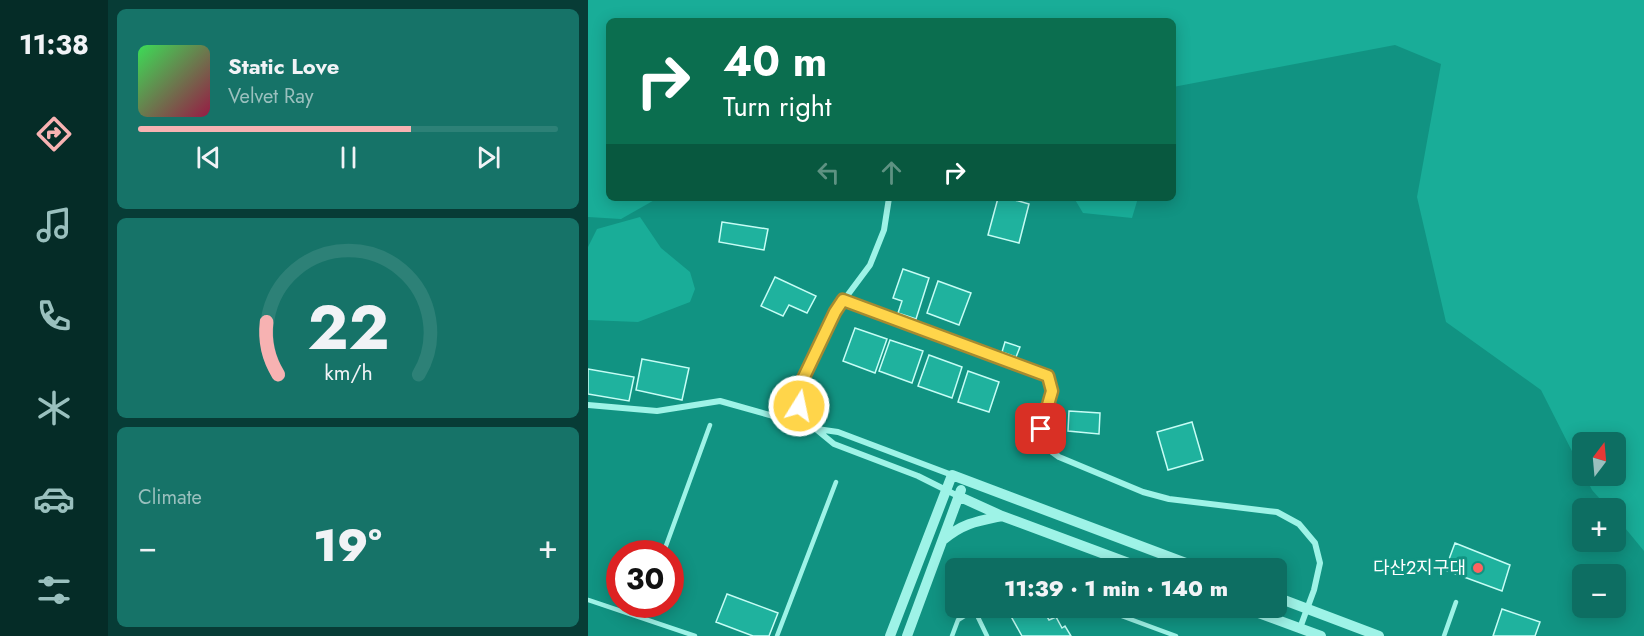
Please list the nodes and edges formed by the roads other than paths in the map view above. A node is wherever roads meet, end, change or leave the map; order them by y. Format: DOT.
graph roads {
  1 [pos="889,201"];
  2 [pos="843,300"];
  3 [pos="588,405"];
  4 [pos="798,423"];
  5 [pos="710,425"];
  6 [pos="817,429"];
  7 [pos="952,475"];
  8 [pos="964,480"];
  9 [pos="836,482"];
  10 [pos="947,491"];
  11 [pos="958,496"];
  12 [pos="1002,516"];
  13 [pos="668,540"];
  14 [pos="941,542"];
  15 [pos="1115,558"];
  16 [pos="1172,558"];
  17 [pos="588,600"];
  18 [pos="1287,601"];
  19 [pos="1456,602"];
  20 [pos="606,606"];
  21 [pos="1308,609"];
  22 [pos="642,618"];
  23 [pos="961,618"];
  24 [pos="980,618"];
  25 [pos="1127,618"];
  26 [pos="1268,618"];
  27 [pos="1299,632"];
  28 [pos="695,636"];
  29 [pos="777,636"];
  30 [pos="890,636"];
  31 [pos="907,636"];
  32 [pos="952,636"];
  33 [pos="987,636"];
  34 [pos="1176,636"];
  35 [pos="1321,636"];
  36 [pos="1379,636"];
  37 [pos="1444,636"];
  1 -- 2 [label="street"];
  2 -- 4 [label="street"];
  2 -- 21 [label="street"];
  3 -- 4 [label="street"];
  4 -- 6 [label="street"];
  5 -- 13 [label="lane"];
  6 -- 7 [label="street"];
  6 -- 10 [label="street"];
  7 -- 8 [label="street"];
  7 -- 10 [label="street"];
  8 -- 11 [label="street"];
  8 -- 16 [label="street"];
  9 -- 29 [label="lane"];
  10 -- 11 [label="street"];
  10 -- 30 [label="street"];
  11 -- 12 [label="street"];
  11 -- 14 [label="street"];
  12 -- 14 [label="street"];
  12 -- 15 [label="street"];
  14 -- 31 [label="street"];
  17 -- 20 [label="lane"];
  18 -- 21 [label="street"];
  19 -- 37 [label="lane"];
  21 -- 27 [label="street"];
  21 -- 36 [label="street"];
  22 -- 28 [label="lane"];
  23 -- 32 [label="lane"];
  24 -- 33 [label="lane"];
  25 -- 34 [label="lane"];
  26 -- 27 [label="street"];
  27 -- 35 [label="street"];
}
